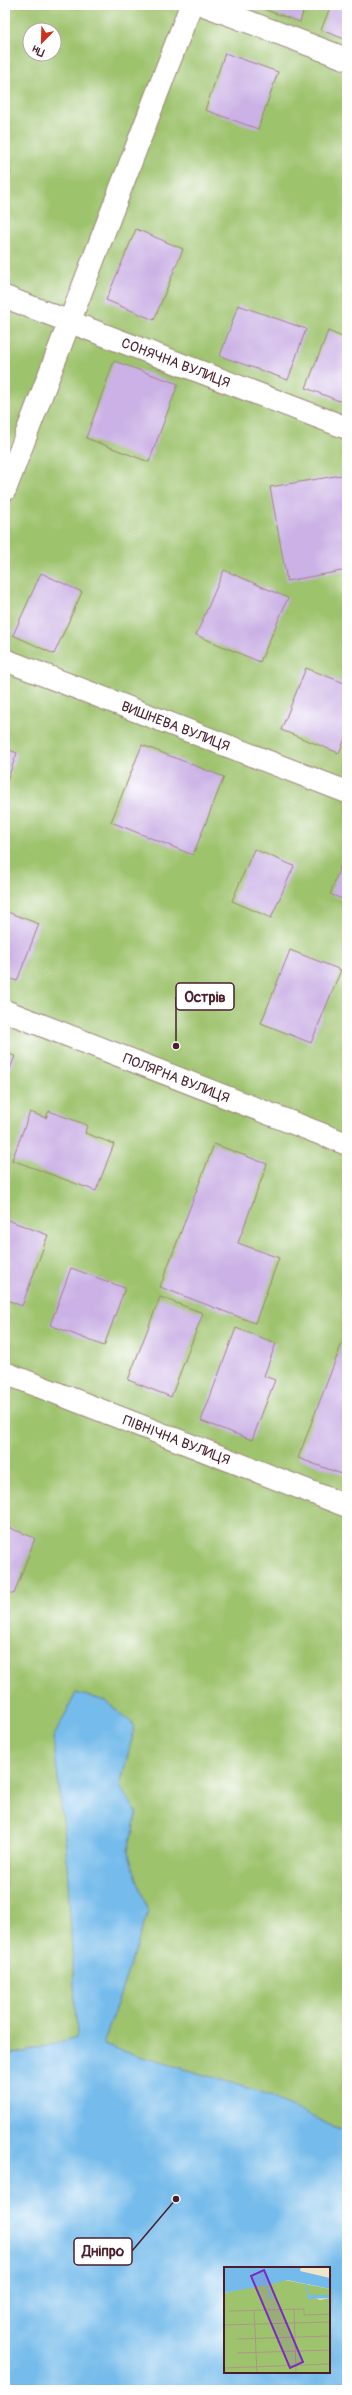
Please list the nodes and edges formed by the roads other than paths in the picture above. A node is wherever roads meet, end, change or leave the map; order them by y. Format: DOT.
graph roads {
  1 [pos="191,5"];
  2 [pos="204,5"];
  3 [pos="347,59"];
  4 [pos="5,297"];
  5 [pos="70,322"];
  6 [pos="347,428"];
  7 [pos="5,490"];
  8 [pos="5,660"];
  9 [pos="347,792"];
  10 [pos="5,1011"];
  11 [pos="347,1144"];
  12 [pos="5,1373"];
  13 [pos="347,1506"];
  1 -- 5 [label="street"];
  2 -- 3 [label="street"];
  4 -- 5 [label="street, СОНЯЧНА ВУЛИЦЯ"];
  5 -- 6 [label="street, СОНЯЧНА ВУЛИЦЯ"];
  5 -- 7 [label="street"];
  8 -- 9 [label="street, ВИШНЕВА ВУЛИЦЯ"];
  10 -- 11 [label="street, ПОЛЯРНА ВУЛИЦЯ"];
  12 -- 13 [label="street, ПІВНІЧНА ВУЛИЦЯ"];
}
